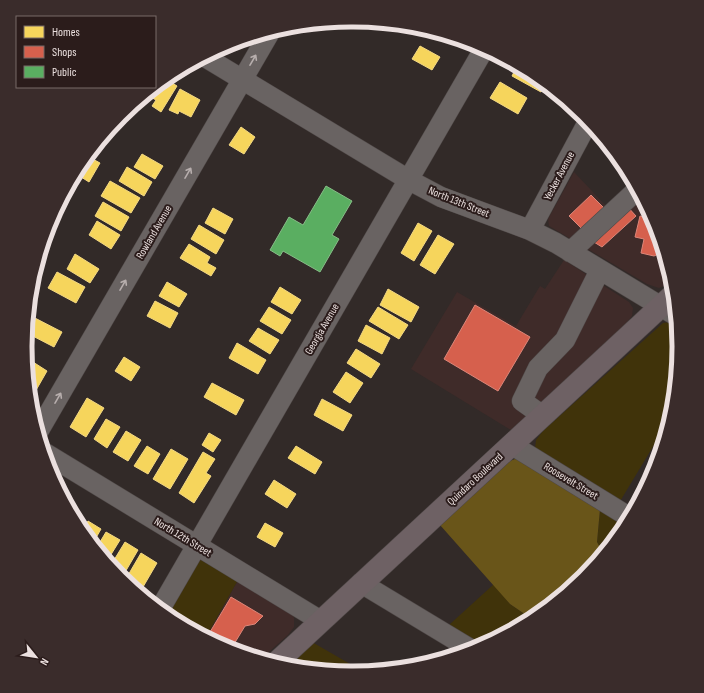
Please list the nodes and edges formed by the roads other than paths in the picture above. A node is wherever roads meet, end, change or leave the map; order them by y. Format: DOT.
graph roads {
  1 [pos="266,39"];
  2 [pos="481,54"];
  3 [pos="210,60"];
  4 [pos="242,79"];
  5 [pos="585,128"];
  6 [pos="409,180"];
  7 [pos="633,194"];
  8 [pos="530,230"];
  9 [pos="570,252"];
  10 [pos="600,270"];
  11 [pos="669,306"];
  12 [pos="669,307"];
  13 [pos="543,416"];
  14 [pos="42,425"];
  15 [pos="512,445"];
  16 [pos="52,458"];
  17 [pos="624,514"];
  18 [pos="196,546"];
  19 [pos="361,583"];
  20 [pos="163,604"];
  21 [pos="321,621"];
  22 [pos="465,645"];
  23 [pos="281,658"];
  4 -- 1 [label="street, Rowland Avenue, one-way"];
  2 -- 6 [label="street, Georgia Avenue"];
  3 -- 4 [label="street, North 13th Street"];
  4 -- 6 [label="street, North 13th Street"];
  14 -- 4 [label="street, Rowland Avenue, one-way"];
  5 -- 8 [label="street, Yecker Avenue"];
  6 -- 8 [label="street, North 13th Street"];
  6 -- 18 [label="street, Georgia Avenue"];
  7 -- 9 [label="street"];
  8 -- 9 [label="street, North 13th Street"];
  9 -- 10 [label="street, North 13th Street"];
  10 -- 11 [label="street, North 13th Street"];
  10 -- 13 [label="street"];
  12 -- 13 [label="main road, Quindaro Boulevard"];
  13 -- 15 [label="main road, Quindaro Boulevard"];
  15 -- 17 [label="street, Roosevelt Street"];
  15 -- 19 [label="main road, Quindaro Boulevard"];
  16 -- 18 [label="street, North 12th Street"];
  18 -- 20 [label="street, Georgia Avenue"];
  18 -- 21 [label="street, North 12th Street"];
  19 -- 21 [label="main road, Quindaro Boulevard"];
  19 -- 22 [label="street"];
  21 -- 23 [label="main road, Quindaro Boulevard"];
}
